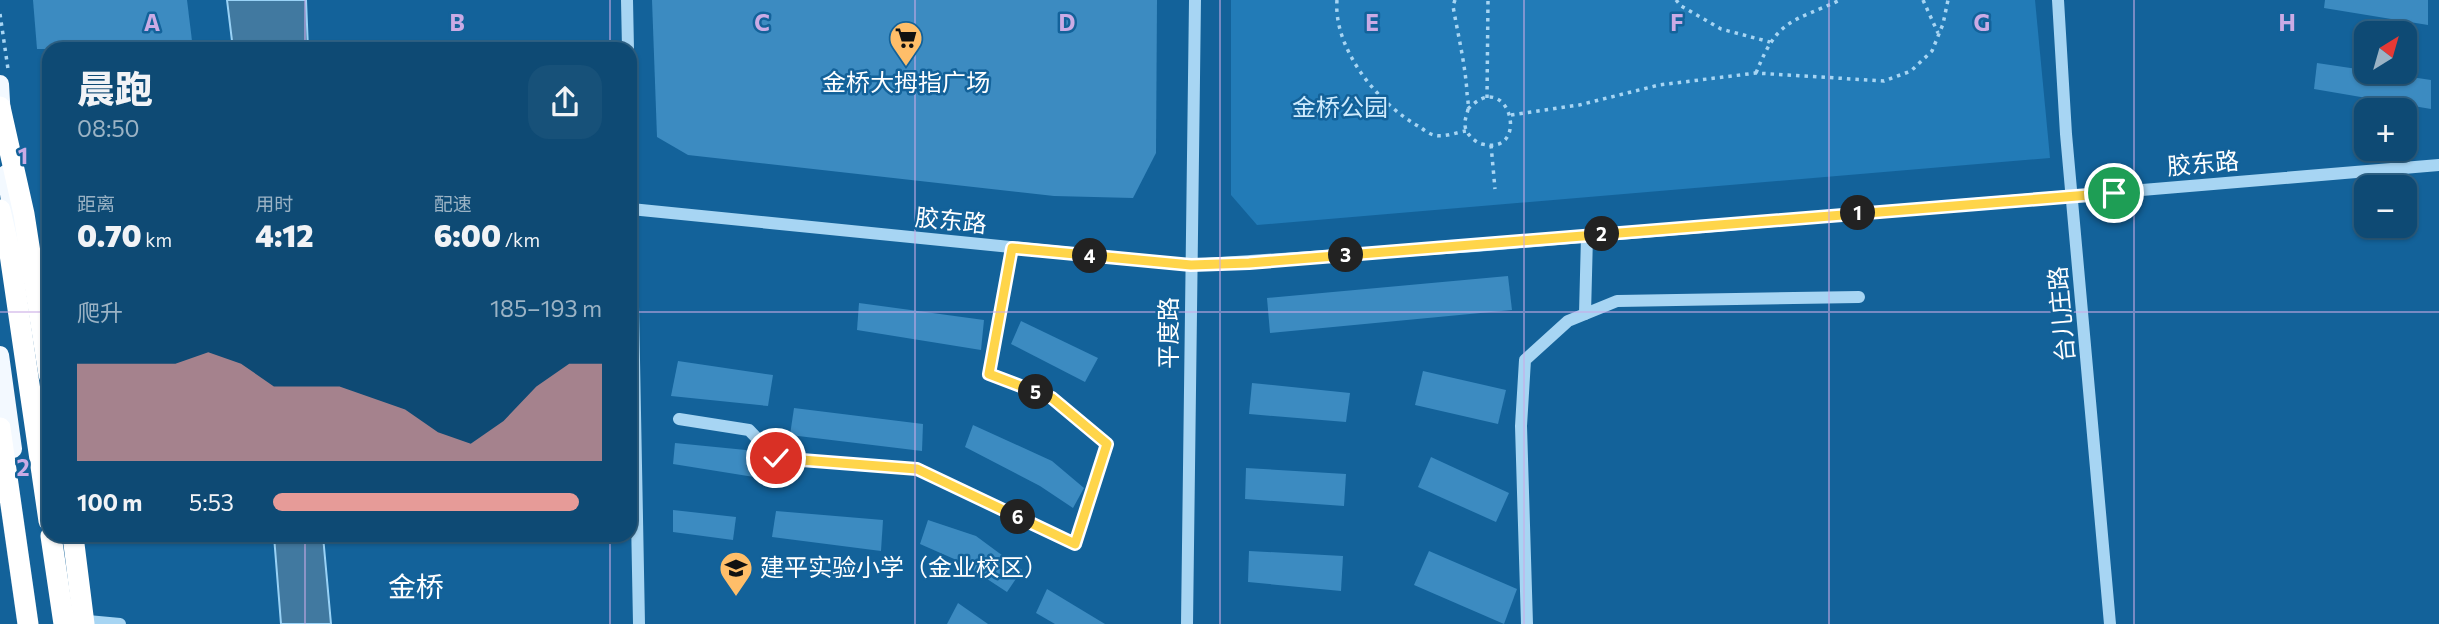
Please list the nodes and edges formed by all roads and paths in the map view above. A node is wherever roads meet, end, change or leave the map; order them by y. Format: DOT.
graph roads {
  1 [pos="627,0"];
  2 [pos="1195,0"];
  3 [pos="1337,0"];
  4 [pos="1455,0"];
  5 [pos="1488,0"];
  6 [pos="1676,0"];
  7 [pos="1840,0"];
  8 [pos="1923,0"];
  9 [pos="1948,0"];
  10 [pos="2058,0"];
  11 [pos="1938,35"];
  12 [pos="628,42"];
  13 [pos="1770,42"];
  14 [pos="1756,73"];
  15 [pos="0,84"];
  16 [pos="1487,98"];
  17 [pos="0,109"];
  18 [pos="1468,109"];
  19 [pos="1511,116"];
  20 [pos="1466,131"];
  21 [pos="1491,145"];
  22 [pos="2439,165"];
  23 [pos="1495,189"];
  24 [pos="2073,196"];
  25 [pos="0,210"];
  26 [pos="637,210"];
  27 [pos="1587,236"];
  28 [pos="1012,248"];
  29 [pos="1191,265"];
  30 [pos="1860,297"];
  31 [pos="1585,314"];
  32 [pos="42,330"];
  33 [pos="0,355"];
  34 [pos="42,412"];
  35 [pos="678,419"];
  36 [pos="0,428"];
  37 [pos="0,457"];
  38 [pos="42,473"];
  39 [pos="19,491"];
  40 [pos="637,520"];
  41 [pos="53,542"];
  42 [pos="62,542"];
  43 [pos="74,542"];
  44 [pos="74,623"];
  45 [pos="28,624"];
  46 [pos="38,624"];
  47 [pos="120,624"];
  48 [pos="639,624"];
  49 [pos="1187,624"];
  50 [pos="1527,624"];
  51 [pos="2110,624"];
  1 -- 12 [label="street"];
  2 -- 29 [label="street, 平度路"];
  3 -- 20 [label="path"];
  4 -- 18 [label="path"];
  5 -- 16 [label="path"];
  6 -- 13 [label="path"];
  7 -- 13 [label="path"];
  8 -- 11 [label="path"];
  9 -- 11 [label="path"];
  10 -- 24 [label="street, 台儿庄路"];
  11 -- 14 [label="path"];
  13 -- 14 [label="path"];
  14 -- 19 [label="path"];
  15 -- 17 [label="main road"];
  16 -- 18 [label="path"];
  16 -- 19 [label="path"];
  17 -- 32 [label="highway, bridge"];
  17 -- 34 [label="main road"];
  18 -- 20 [label="path"];
  19 -- 21 [label="path"];
  20 -- 21 [label="path"];
  21 -- 23 [label="path"];
  22 -- 24 [label="street, 胶东路"];
  24 -- 27 [label="street, 胶东路"];
  24 -- 51 [label="street, 台儿庄路"];
  25 -- 38 [label="highway"];
  26 -- 28 [label="street, 胶东路"];
  27 -- 29 [label="street, 胶东路"];
  27 -- 31 [label="street"];
  28 -- 29 [label="street, 胶东路"];
  28 -- 35 [label="street"];
  29 -- 49 [label="street, 平度路"];
  30 -- 31 [label="street"];
  31 -- 50 [label="street"];
  33 -- 39 [label="main road"];
  36 -- 45 [label="highway, bridge"];
  37 -- 39 [label="main road"];
  39 -- 46 [label="main road"];
  40 -- 48 [label="street"];
  41 -- 44 [label="highway"];
  42 -- 44 [label="main road"];
  43 -- 44 [label="highway, bridge"];
  44 -- 47 [label="street"];
}
